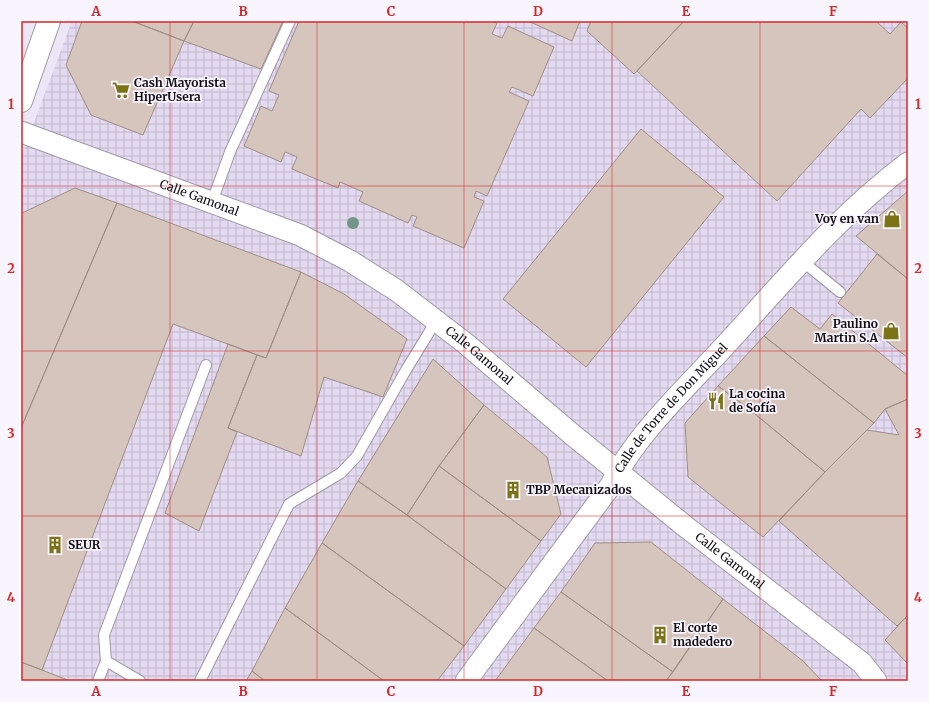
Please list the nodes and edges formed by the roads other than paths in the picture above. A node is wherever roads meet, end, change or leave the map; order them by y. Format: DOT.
graph roads {
  1 [pos="49,21"];
  2 [pos="290,21"];
  3 [pos="21,101"];
  4 [pos="21,132"];
  5 [pos="908,163"];
  6 [pos="212,202"];
  7 [pos="802,261"];
  8 [pos="840,292"];
  9 [pos="436,321"];
  10 [pos="206,365"];
  11 [pos="617,472"];
  12 [pos="106,661"];
  13 [pos="98,681"];
  14 [pos="140,681"];
  15 [pos="200,681"];
  16 [pos="466,681"];
  17 [pos="876,681"];
  1 -- 3 [label="street"];
  2 -- 6 [label="lane"];
  4 -- 6 [label="street, Calle Gamonal"];
  5 -- 7 [label="street, Calle de Torre de Don Miguel"];
  6 -- 9 [label="street, Calle Gamonal"];
  7 -- 8 [label="lane"];
  7 -- 11 [label="street, Calle de Torre de Don Miguel"];
  9 -- 11 [label="street, Calle Gamonal"];
  9 -- 15 [label="lane"];
  10 -- 12 [label="lane"];
  11 -- 16 [label="street, Calle de Torre de Don Miguel"];
  11 -- 17 [label="street, Calle Gamonal"];
  12 -- 13 [label="lane"];
  12 -- 14 [label="lane"];
}
